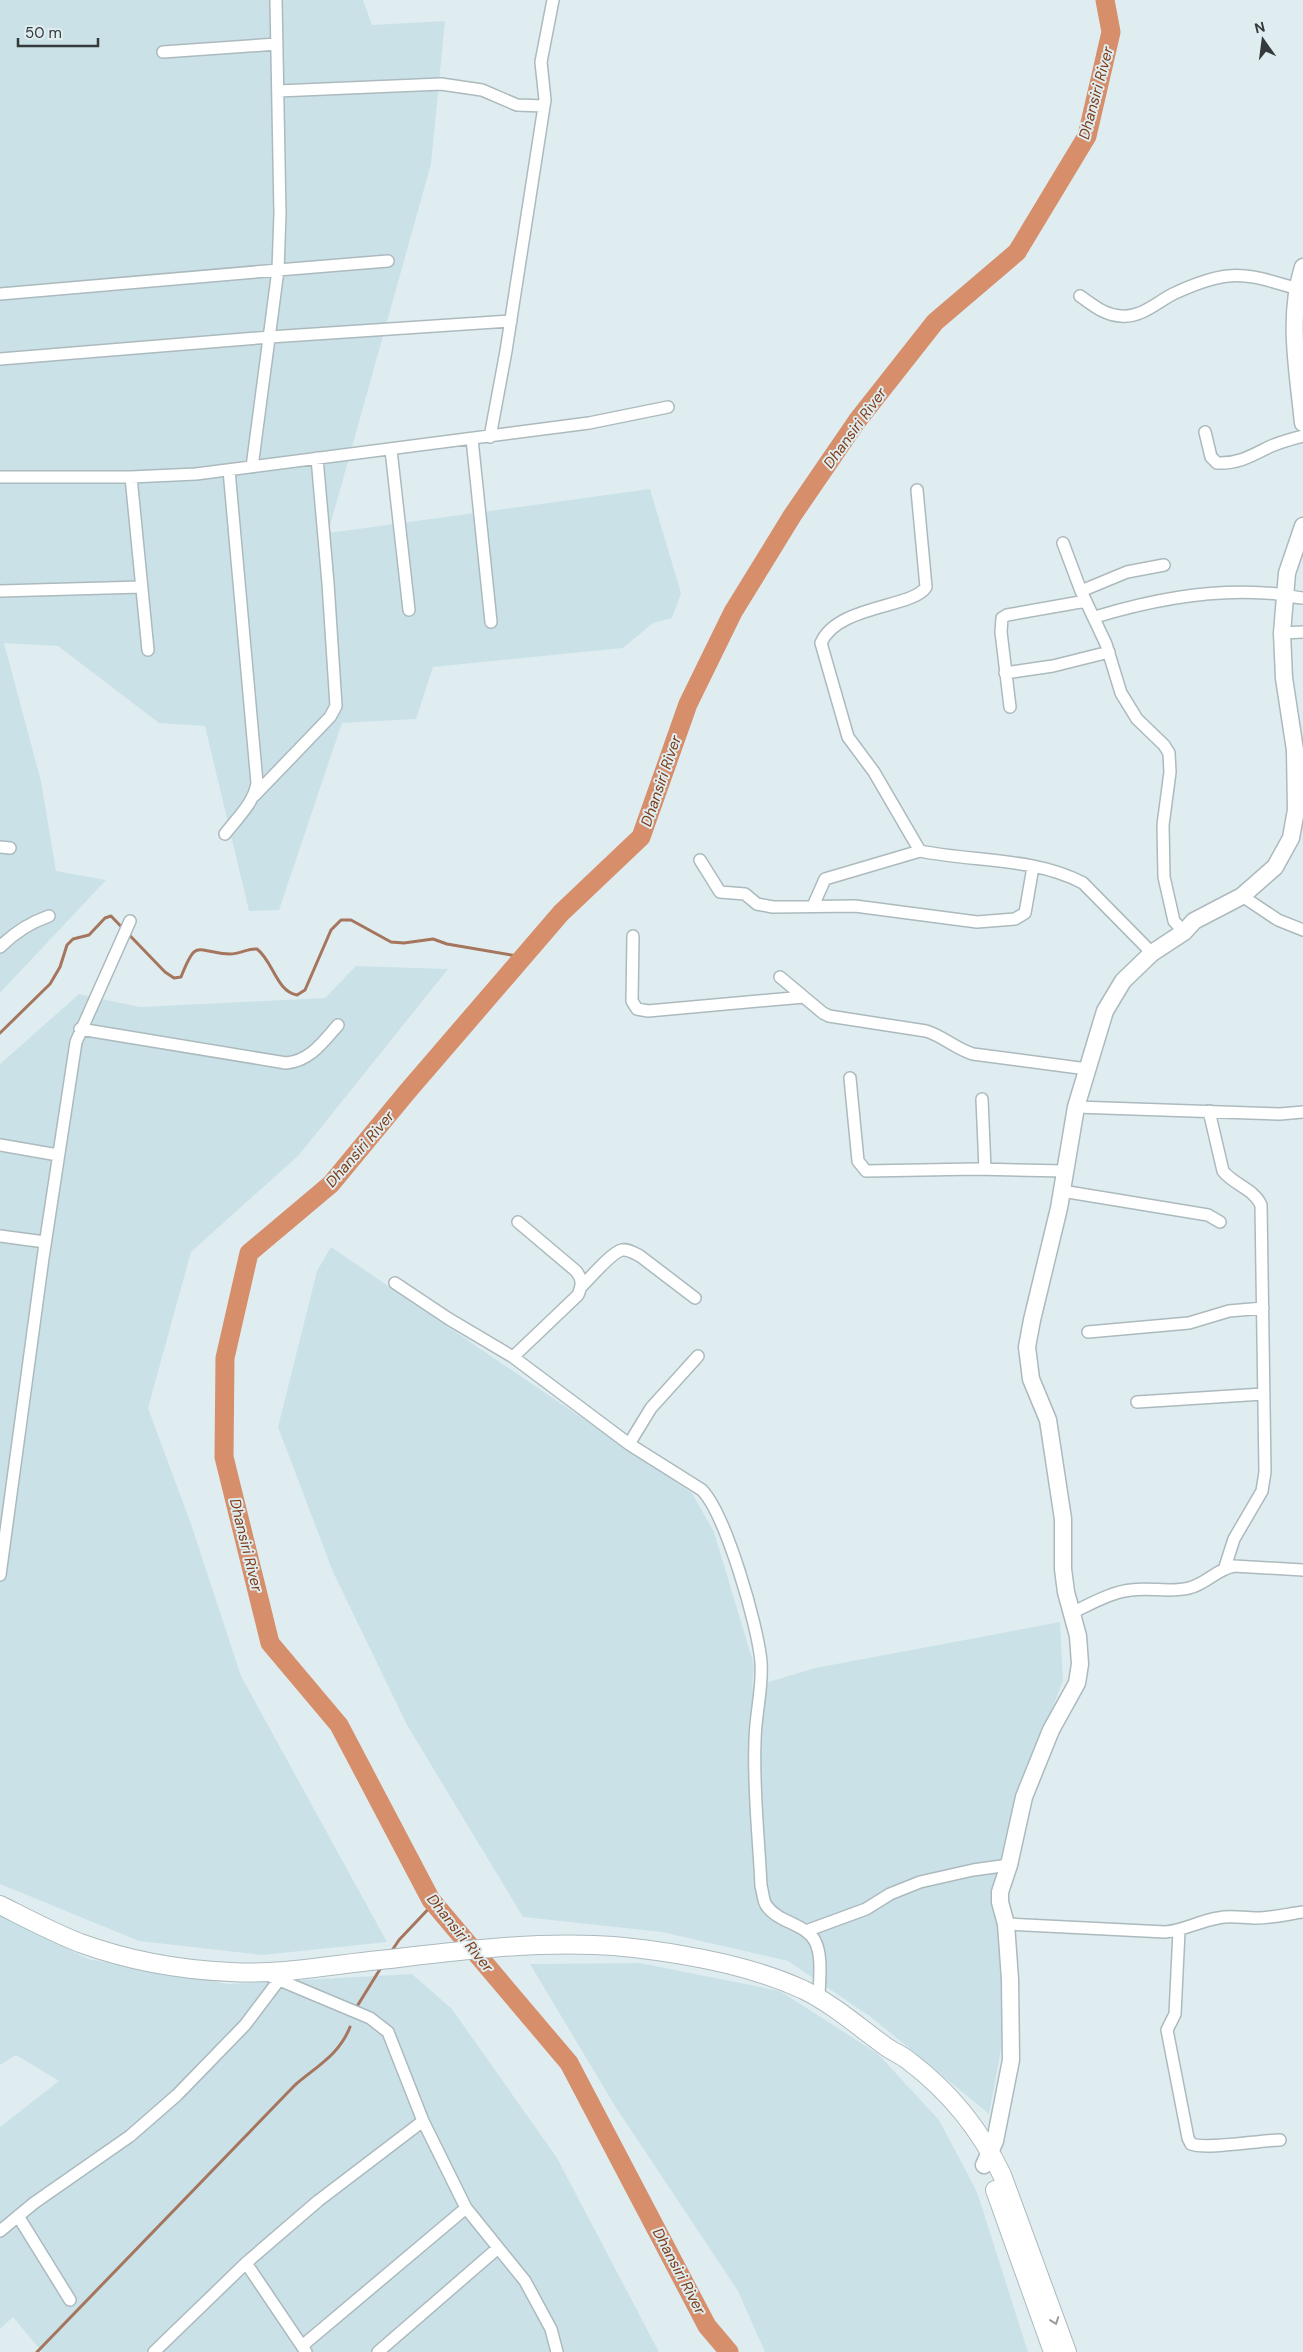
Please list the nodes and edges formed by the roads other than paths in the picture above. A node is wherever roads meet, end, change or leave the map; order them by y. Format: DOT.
graph roads {
  1 [pos="276,0"];
  2 [pos="553,0"];
  3 [pos="277,44"];
  4 [pos="163,52"];
  5 [pos="278,91"];
  6 [pos="544,106"];
  7 [pos="388,261"];
  8 [pos="1303,267"];
  9 [pos="278,270"];
  10 [pos="1296,288"];
  11 [pos="0,294"];
  12 [pos="1080,296"];
  13 [pos="510,320"];
  14 [pos="270,337"];
  15 [pos="0,359"];
  16 [pos="668,407"];
  17 [pos="1303,423"];
  18 [pos="1205,432"];
  19 [pos="1303,436"];
  20 [pos="490,437"];
  21 [pos="472,439"];
  22 [pos="391,450"];
  23 [pos="317,458"];
  24 [pos="252,467"];
  25 [pos="229,470"];
  26 [pos="0,476"];
  27 [pos="131,477"];
  28 [pos="917,490"];
  29 [pos="1303,526"];
  30 [pos="1063,543"];
  31 [pos="1164,565"];
  32 [pos="141,587"];
  33 [pos="0,591"];
  34 [pos="1083,596"];
  35 [pos="1284,597"];
  36 [pos="1303,598"];
  37 [pos="409,610"];
  38 [pos="1095,617"];
  39 [pos="491,622"];
  40 [pos="1303,632"];
  41 [pos="1282,633"];
  42 [pos="148,650"];
  43 [pos="1109,652"];
  44 [pos="1005,673"];
  45 [pos="1010,707"];
  46 [pos="1299,751"];
  47 [pos="254,796"];
  48 [pos="225,834"];
  49 [pos="1297,839"];
  50 [pos="920,851"];
  51 [pos="700,860"];
  52 [pos="1033,867"];
  53 [pos="1242,896"];
  54 [pos="813,906"];
  55 [pos="49,916"];
  56 [pos="130,921"];
  57 [pos="1303,930"];
  58 [pos="1184,932"];
  59 [pos="633,936"];
  60 [pos="0,947"];
  61 [pos="1152,953"];
  62 [pos="780,977"];
  63 [pos="804,997"];
  64 [pos="338,1026"];
  65 [pos="80,1029"];
  66 [pos="1087,1070"];
  67 [pos="850,1078"];
  68 [pos="982,1099"];
  69 [pos="1076,1107"];
  70 [pos="1209,1111"];
  71 [pos="1303,1112"];
  72 [pos="0,1145"];
  73 [pos="58,1155"];
  74 [pos="986,1169"];
  75 [pos="1065,1171"];
  76 [pos="1062,1191"];
  77 [pos="518,1222"];
  78 [pos="1220,1222"];
  79 [pos="0,1236"];
  80 [pos="45,1242"];
  81 [pos="395,1283"];
  82 [pos="582,1286"];
  83 [pos="695,1298"];
  84 [pos="1263,1308"];
  85 [pos="1088,1332"];
  86 [pos="698,1356"];
  87 [pos="513,1357"];
  88 [pos="1263,1394"];
  89 [pos="1137,1402"];
  90 [pos="629,1444"];
  91 [pos="1225,1568"];
  92 [pos="1303,1570"];
  93 [pos="0,1575"];
  94 [pos="1073,1612"];
  95 [pos="1009,1865"];
  96 [pos="0,1905"];
  97 [pos="1303,1912"];
  98 [pos="1006,1924"];
  99 [pos="806,1931"];
  100 [pos="1179,1931"];
  101 [pos="271,1977"];
  102 [pos="819,1998"];
  103 [pos="423,2121"];
  104 [pos="1280,2140"];
  105 [pos="987,2158"];
  106 [pos="466,2208"];
  107 [pos="18,2216"];
  108 [pos="0,2231"];
  109 [pos="498,2248"];
  110 [pos="246,2263"];
  111 [pos="70,2300"];
  112 [pos="304,2349"];
  113 [pos="154,2352"];
  114 [pos="378,2352"];
  115 [pos="557,2352"];
  116 [pos="1053,2352"];
  117 [pos="1066,2352"];
  1 -- 3 [label="street"];
  2 -- 6 [label="street"];
  3 -- 4 [label="street"];
  3 -- 5 [label="street"];
  5 -- 6 [label="street"];
  5 -- 9 [label="street"];
  6 -- 13 [label="street"];
  7 -- 9 [label="street"];
  8 -- 10 [label="street"];
  9 -- 11 [label="street"];
  9 -- 14 [label="street"];
  10 -- 12 [label="street"];
  10 -- 17 [label="street"];
  13 -- 14 [label="street"];
  13 -- 20 [label="street"];
  14 -- 15 [label="street"];
  14 -- 24 [label="street"];
  16 -- 20 [label="street"];
  18 -- 19 [label="street"];
  20 -- 21 [label="street"];
  21 -- 22 [label="street"];
  21 -- 39 [label="street"];
  22 -- 23 [label="street"];
  22 -- 37 [label="street"];
  23 -- 24 [label="street"];
  23 -- 47 [label="street"];
  24 -- 25 [label="street"];
  25 -- 27 [label="street"];
  25 -- 47 [label="street"];
  26 -- 27 [label="street"];
  27 -- 32 [label="street"];
  28 -- 50 [label="street"];
  29 -- 35 [label="street"];
  30 -- 34 [label="street"];
  31 -- 34 [label="street"];
  32 -- 33 [label="street"];
  32 -- 42 [label="street"];
  34 -- 38 [label="street"];
  34 -- 44 [label="street"];
  35 -- 36 [label="street"];
  35 -- 38 [label="street"];
  35 -- 41 [label="street"];
  38 -- 43 [label="street"];
  40 -- 41 [label="street"];
  41 -- 46 [label="street"];
  43 -- 44 [label="street"];
  43 -- 58 [label="street"];
  44 -- 45 [label="street"];
  46 -- 49 [label="street"];
  47 -- 48 [label="street"];
  49 -- 53 [label="street"];
  50 -- 52 [label="street"];
  50 -- 54 [label="street"];
  51 -- 54 [label="street"];
  52 -- 54 [label="street"];
  52 -- 61 [label="street"];
  53 -- 57 [label="street"];
  53 -- 58 [label="street"];
  55 -- 60 [label="street"];
  56 -- 65 [label="street"];
  58 -- 61 [label="street"];
  59 -- 63 [label="street"];
  61 -- 66 [label="street"];
  62 -- 63 [label="street"];
  63 -- 66 [label="street"];
  64 -- 65 [label="street"];
  65 -- 73 [label="street"];
  66 -- 69 [label="street"];
  67 -- 74 [label="street"];
  68 -- 74 [label="street"];
  69 -- 70 [label="street"];
  69 -- 75 [label="street"];
  70 -- 71 [label="street"];
  70 -- 84 [label="street"];
  72 -- 73 [label="street"];
  73 -- 80 [label="street"];
  74 -- 75 [label="street"];
  75 -- 76 [label="street"];
  76 -- 78 [label="street"];
  76 -- 94 [label="street"];
  77 -- 82 [label="street"];
  79 -- 80 [label="street"];
  80 -- 93 [label="street"];
  81 -- 87 [label="street"];
  82 -- 83 [label="street"];
  82 -- 87 [label="street"];
  84 -- 85 [label="street"];
  84 -- 88 [label="street"];
  86 -- 90 [label="street"];
  87 -- 90 [label="street"];
  88 -- 89 [label="street"];
  88 -- 91 [label="street"];
  90 -- 99 [label="street"];
  91 -- 92 [label="street"];
  91 -- 94 [label="street"];
  94 -- 95 [label="street"];
  95 -- 98 [label="street"];
  95 -- 99 [label="street"];
  96 -- 101 [label="main road"];
  97 -- 100 [label="street"];
  98 -- 100 [label="street"];
  98 -- 105 [label="street"];
  99 -- 102 [label="street"];
  100 -- 104 [label="street"];
  101 -- 102 [label="main road"];
  101 -- 103 [label="street"];
  101 -- 107 [label="street"];
  102 -- 105 [label="main road"];
  103 -- 106 [label="street"];
  103 -- 110 [label="street"];
  105 -- 116 [label="main road"];
  105 -- 117 [label="main road, one-way"];
  106 -- 109 [label="street"];
  106 -- 112 [label="street"];
  107 -- 108 [label="street"];
  107 -- 111 [label="street"];
  109 -- 114 [label="street"];
  109 -- 115 [label="street"];
  110 -- 112 [label="street"];
  110 -- 113 [label="street"];
}
